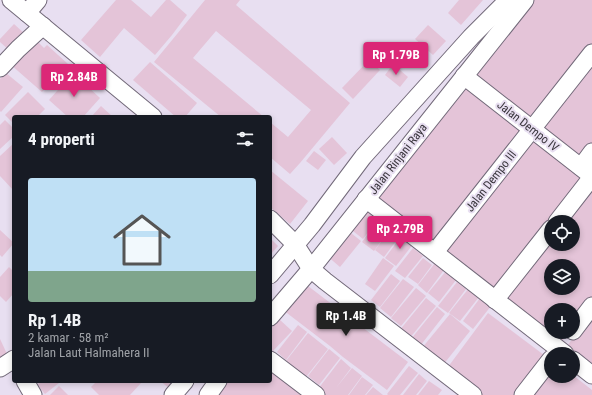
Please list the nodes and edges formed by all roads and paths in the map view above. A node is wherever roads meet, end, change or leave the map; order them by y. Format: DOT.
graph roads {
  1 [pos="11,0"];
  2 [pos="525,0"];
  3 [pos="506,1"];
  4 [pos="32,6"];
  5 [pos="43,26"];
  6 [pos="592,53"];
  7 [pos="0,68"];
  8 [pos="464,76"];
  9 [pos="151,115"];
  10 [pos="532,129"];
  11 [pos="592,152"];
  12 [pos="588,173"];
  13 [pos="366,199"];
  14 [pos="561,215"];
  15 [pos="272,221"];
  16 [pos="544,238"];
  17 [pos="295,244"];
  18 [pos="435,252"];
  19 [pos="311,268"];
  20 [pos="272,273"];
  21 [pos="495,300"];
  22 [pos="592,306"];
  23 [pos="272,315"];
  24 [pos="580,322"];
  25 [pos="549,347"];
  26 [pos="272,362"];
  27 [pos="580,366"];
  28 [pos="544,370"];
  29 [pos="592,375"];
  30 [pos="26,383"];
  31 [pos="183,383"];
  32 [pos="217,383"];
  33 [pos="312,394"];
  34 [pos="33,395"];
  35 [pos="174,395"];
  36 [pos="208,395"];
  37 [pos="473,395"];
  38 [pos="523,395"];
  1 -- 4 [label="street"];
  2 -- 8 [label="street, Jalan Rinjani Raya"];
  3 -- 17 [label="street"];
  4 -- 5 [label="street"];
  5 -- 7 [label="street"];
  5 -- 9 [label="street"];
  6 -- 10 [label="street, Jalan Dempo III"];
  8 -- 10 [label="street, Jalan Dempo IV"];
  8 -- 13 [label="street, Jalan Rinjani Raya"];
  10 -- 12 [label="street, Jalan Dempo IV"];
  10 -- 18 [label="street, Jalan Dempo III"];
  11 -- 12 [label="street"];
  12 -- 14 [label="street"];
  13 -- 18 [label="street"];
  13 -- 19 [label="street, Jalan Rinjani Raya"];
  15 -- 17 [label="street"];
  16 -- 21 [label="street"];
  17 -- 19 [label="street"];
  17 -- 20 [label="street"];
  18 -- 21 [label="street"];
  19 -- 23 [label="street, Jalan Rinjani Raya"];
  19 -- 37 [label="street"];
  21 -- 25 [label="street"];
  22 -- 24 [label="street"];
  26 -- 33 [label="street"];
  27 -- 29 [label="street"];
  28 -- 38 [label="street"];
  30 -- 34 [label="street"];
  31 -- 35 [label="street"];
  32 -- 36 [label="street"];
}
